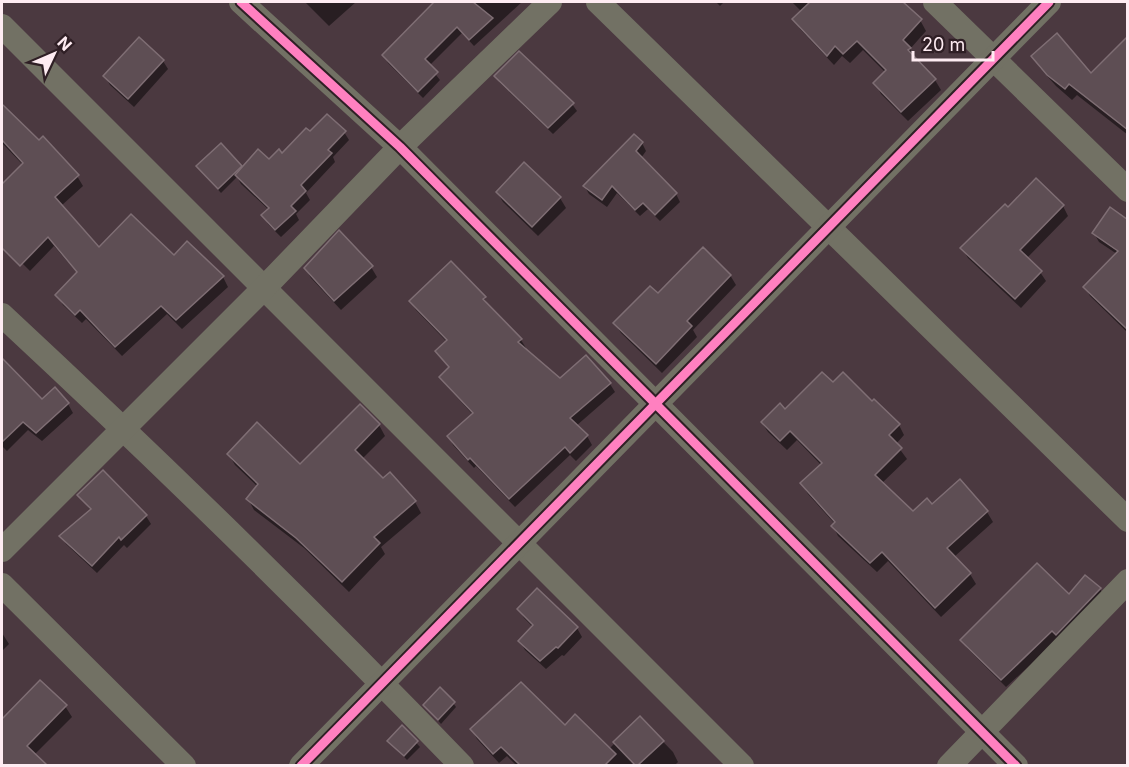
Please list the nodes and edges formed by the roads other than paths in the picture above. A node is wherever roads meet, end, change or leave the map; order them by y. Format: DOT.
graph roads {
  1 [pos="241,2"];
  2 [pos="550,2"];
  3 [pos="598,2"];
  4 [pos="935,2"];
  5 [pos="1049,2"];
  6 [pos="2,26"];
  7 [pos="993,58"];
  8 [pos="400,147"];
  9 [pos="1128,190"];
  10 [pos="828,228"];
  11 [pos="264,288"];
  12 [pos="2,315"];
  13 [pos="655,405"];
  14 [pos="124,429"];
  15 [pos="1128,520"];
  16 [pos="519,543"];
  17 [pos="2,550"];
  18 [pos="1128,581"];
  19 [pos="2,585"];
  20 [pos="381,682"];
  21 [pos="982,732"];
  22 [pos="184,765"];
  23 [pos="301,765"];
  24 [pos="462,765"];
  25 [pos="742,765"];
  26 [pos="949,765"];
  27 [pos="1016,765"];
  1 -- 8 [label="street"];
  2 -- 8 [label="street"];
  3 -- 10 [label="street"];
  4 -- 7 [label="street"];
  5 -- 7 [label="street"];
  6 -- 11 [label="street"];
  7 -- 9 [label="street"];
  7 -- 10 [label="street"];
  8 -- 11 [label="street"];
  8 -- 13 [label="street"];
  10 -- 13 [label="street"];
  10 -- 15 [label="street"];
  11 -- 14 [label="street"];
  11 -- 16 [label="street"];
  12 -- 14 [label="street"];
  13 -- 16 [label="street"];
  13 -- 21 [label="street"];
  14 -- 17 [label="street"];
  14 -- 20 [label="street"];
  16 -- 20 [label="street"];
  16 -- 25 [label="street"];
  18 -- 21 [label="street"];
  19 -- 22 [label="street"];
  20 -- 23 [label="street"];
  20 -- 24 [label="street"];
  21 -- 26 [label="street"];
  21 -- 27 [label="street"];
}
